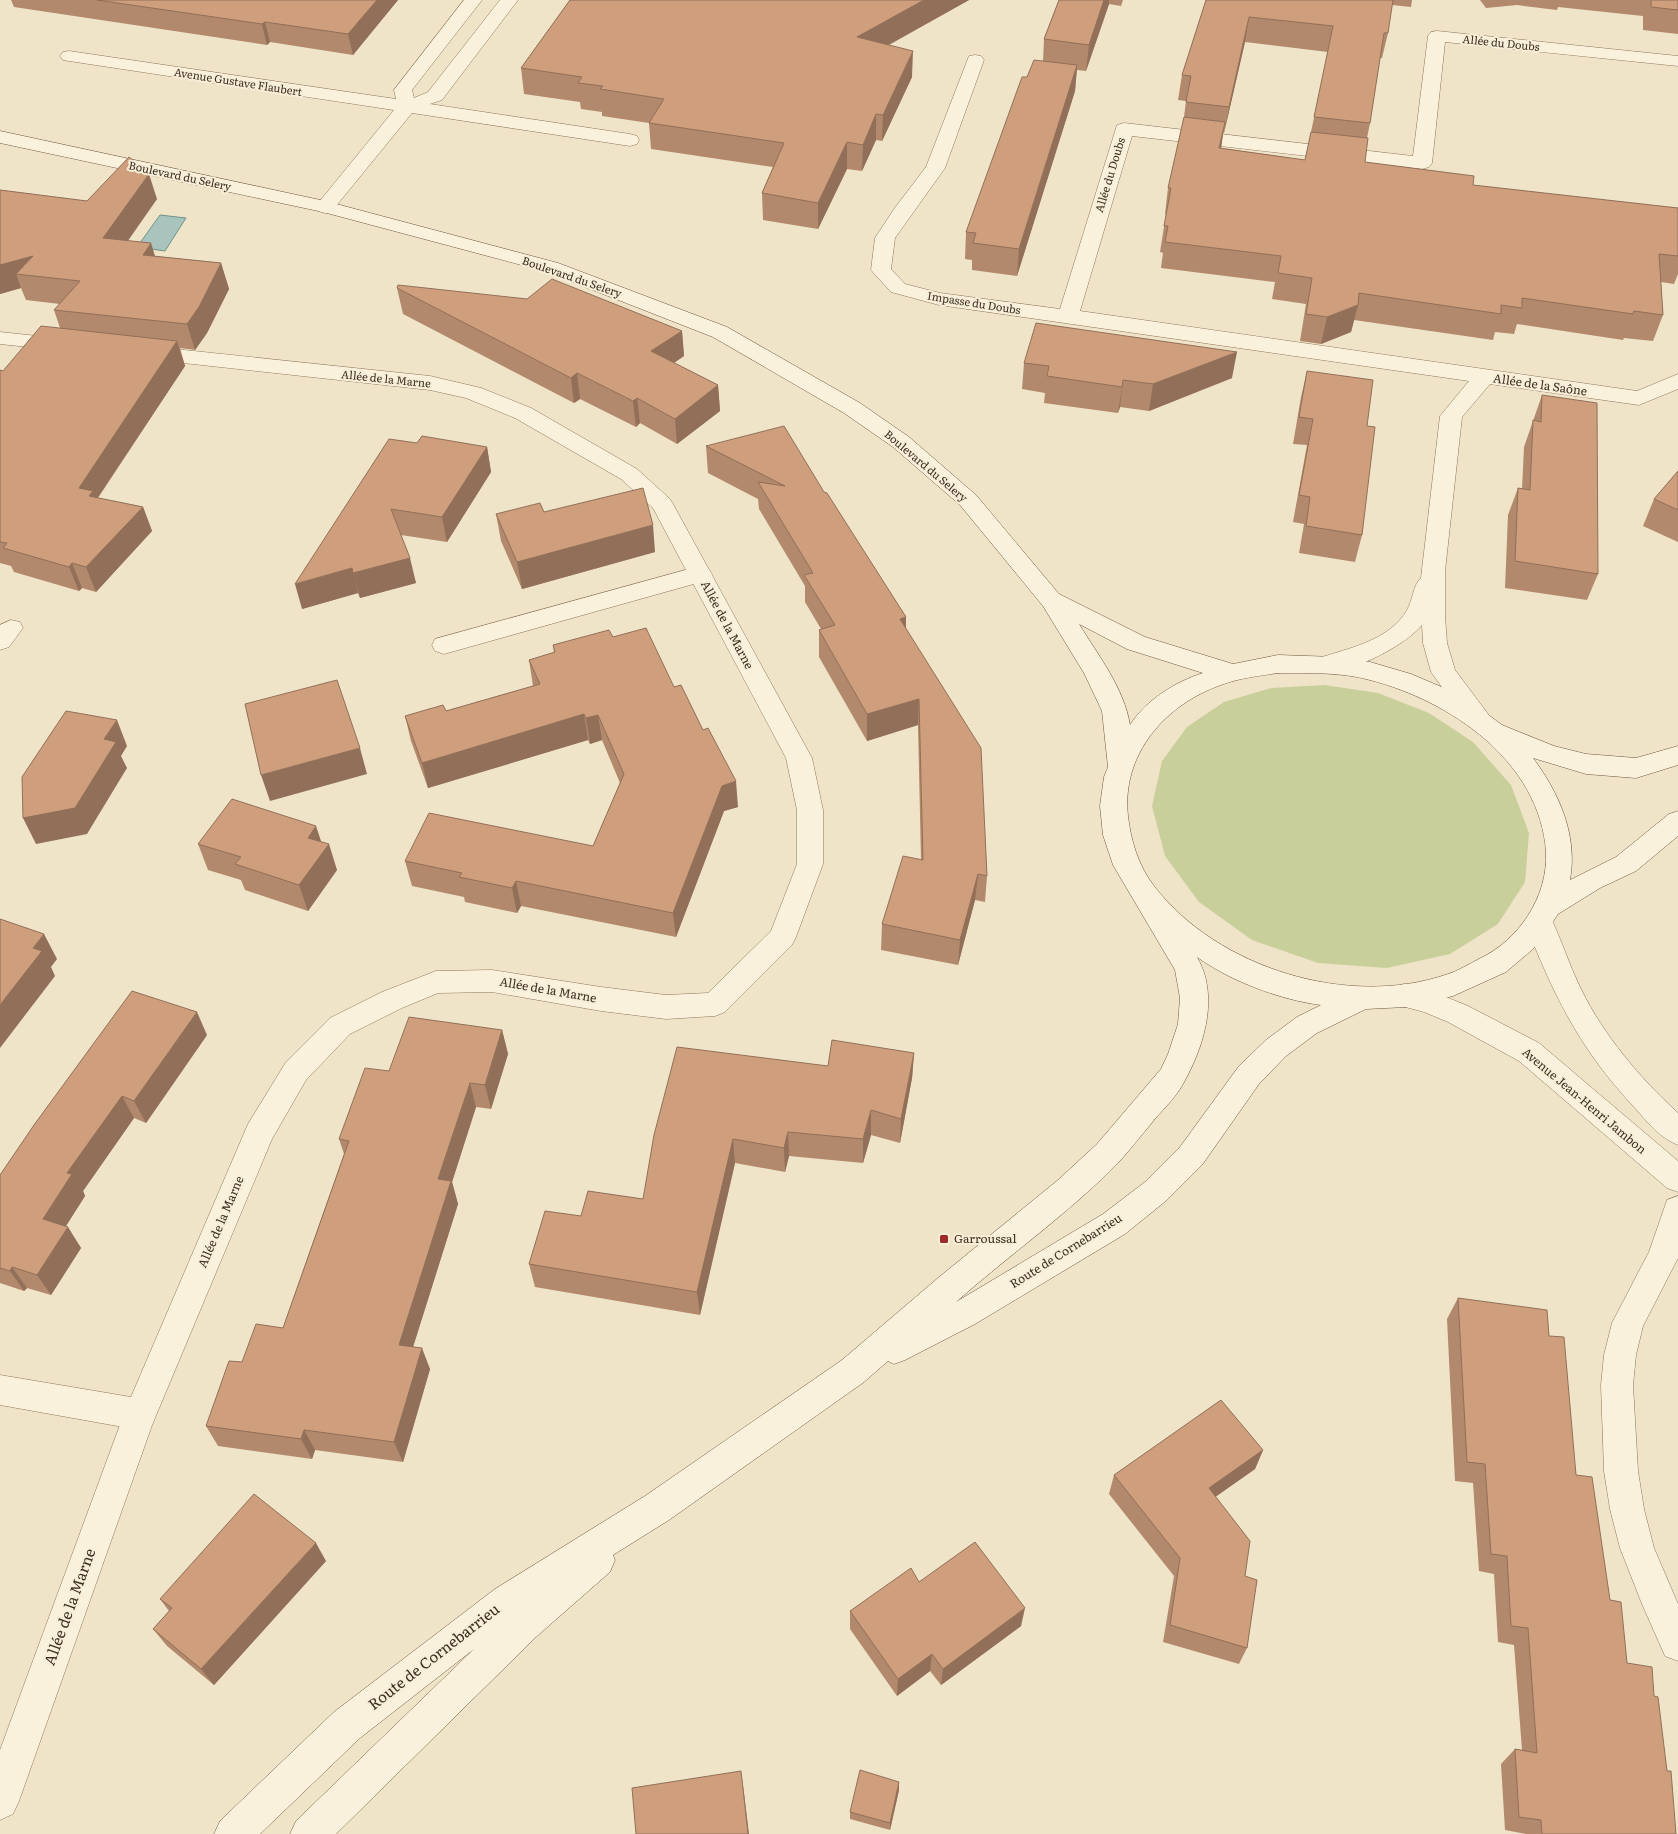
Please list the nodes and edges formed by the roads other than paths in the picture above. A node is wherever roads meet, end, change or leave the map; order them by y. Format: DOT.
graph roads {
  1 [pos="473,0"];
  2 [pos="509,0"];
  3 [pos="69,56"];
  4 [pos="975,60"];
  5 [pos="1678,61"];
  6 [pos="407,107"];
  7 [pos="0,137"];
  8 [pos="630,140"];
  9 [pos="325,207"];
  10 [pos="1068,316"];
  11 [pos="0,338"];
  12 [pos="88,347"];
  13 [pos="127,351"];
  14 [pos="1485,377"];
  15 [pos="1678,381"];
  16 [pos="1433,571"];
  17 [pos="700,574"];
  18 [pos="1051,600"];
  19 [pos="444,645"];
  20 [pos="1328,664"];
  21 [pos="1230,672"];
  22 [pos="1486,726"];
  23 [pos="1678,755"];
  24 [pos="1119,764"];
  25 [pos="1678,821"];
  26 [pos="1143,892"];
  27 [pos="1544,914"];
  28 [pos="1404,996"];
  29 [pos="1362,998"];
  30 [pos="1678,1132"];
  31 [pos="1678,1179"];
  32 [pos="1678,1210"];
  33 [pos="853,1371"];
  34 [pos="0,1390"];
  35 [pos="140,1414"];
  36 [pos="657,1508"];
  37 [pos="1678,1643"];
  38 [pos="0,1801"];
  39 [pos="233,1834"];
  40 [pos="309,1834"];
  1 -- 6 [label="street"];
  2 -- 6 [label="street"];
  3 -- 6 [label="street, Avenue Gustave Flaubert"];
  4 -- 10 [label="street, Impasse du Doubs"];
  5 -- 10 [label="street, Allée du Doubs"];
  6 -- 8 [label="street, Avenue Gustave Flaubert"];
  6 -- 9 [label="street"];
  7 -- 9 [label="street, Boulevard du Selery"];
  9 -- 18 [label="street, Boulevard du Selery"];
  10 -- 14 [label="street"];
  11 -- 12 [label="street"];
  13 -- 17 [label="street, Allée de la Marne"];
  14 -- 15 [label="street, Allée de la Saône"];
  14 -- 16 [label="street, Allée de la Saône"];
  16 -- 20 [label="street, Allée de la Saône"];
  16 -- 22 [label="street, Allée de la Saône"];
  17 -- 19 [label="street, Allée de la Marne"];
  17 -- 35 [label="street, Allée de la Marne"];
  18 -- 21 [label="street, Boulevard du Selery"];
  18 -- 24 [label="street, Boulevard du Selery"];
  20 -- 21 [label="street"];
  20 -- 22 [label="street"];
  21 -- 24 [label="street"];
  22 -- 23 [label="street"];
  22 -- 27 [label="street"];
  24 -- 26 [label="street"];
  25 -- 27 [label="street"];
  26 -- 29 [label="street"];
  26 -- 33 [label="street, Route de Cornebarrieu"];
  27 -- 28 [label="street"];
  27 -- 30 [label="street"];
  28 -- 29 [label="street"];
  28 -- 31 [label="street, Avenue Jean-Henri Jambon"];
  29 -- 33 [label="street, Route de Cornebarrieu"];
  32 -- 37 [label="street"];
  33 -- 36 [label="street, Route de Cornebarrieu"];
  34 -- 35 [label="street"];
  35 -- 38 [label="street, Allée de la Marne"];
  36 -- 39 [label="street, Route de Cornebarrieu"];
  36 -- 40 [label="street, Route de Cornebarrieu"];
}
